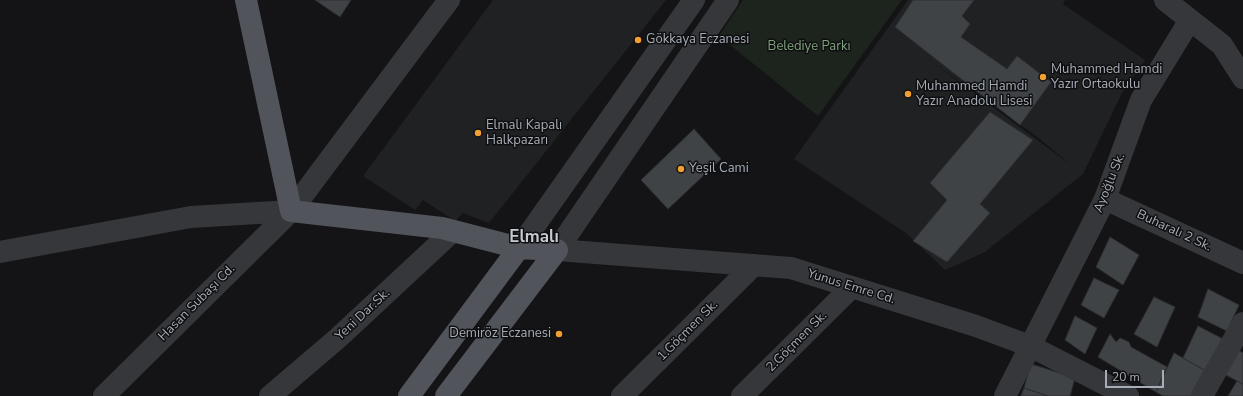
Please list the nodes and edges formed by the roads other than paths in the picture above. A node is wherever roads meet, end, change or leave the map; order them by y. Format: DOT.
graph roads {
  1 [pos="246,0"];
  2 [pos="449,0"];
  3 [pos="694,0"];
  4 [pos="728,0"];
  5 [pos="1165,0"];
  6 [pos="1190,20"];
  7 [pos="1222,45"];
  8 [pos="1243,45"];
  9 [pos="1243,78"];
  10 [pos="1105,199"];
  11 [pos="290,211"];
  12 [pos="452,231"];
  13 [pos="519,248"];
  14 [pos="557,250"];
  15 [pos="0,252"];
  16 [pos="1243,263"];
  17 [pos="754,265"];
  18 [pos="852,287"];
  19 [pos="1241,333"];
  20 [pos="1030,346"];
  21 [pos="104,396"];
  22 [pos="270,396"];
  23 [pos="409,396"];
  24 [pos="446,396"];
  25 [pos="622,396"];
  26 [pos="742,396"];
  27 [pos="1004,396"];
  28 [pos="1128,396"];
  29 [pos="1202,396"];
  1 -- 11 [label="main road"];
  2 -- 11 [label="street, Hasan Subaşı Cd."];
  3 -- 13 [label="street"];
  4 -- 14 [label="street"];
  5 -- 6 [label="street"];
  6 -- 7 [label="street"];
  6 -- 10 [label="street, Ayoğlu Sk."];
  7 -- 8 [label="street"];
  7 -- 9 [label="street"];
  10 -- 16 [label="street, Buharalı 2 Sk."];
  10 -- 20 [label="street, Ayoğlu Sk."];
  11 -- 12 [label="main road"];
  11 -- 15 [label="street"];
  11 -- 21 [label="street, Hasan Subaşı Cd."];
  12 -- 13 [label="main road"];
  12 -- 22 [label="street, Yeni Dar.Sk."];
  13 -- 14 [label="main road"];
  13 -- 23 [label="main road"];
  14 -- 17 [label="street, Yunus Emre Cd."];
  14 -- 24 [label="main road"];
  17 -- 18 [label="street, Yunus Emre Cd."];
  17 -- 25 [label="street, 1.Göçmen Sk."];
  18 -- 20 [label="street, Yunus Emre Cd."];
  18 -- 26 [label="street, 2.Göçmen Sk."];
  19 -- 29 [label="street"];
  20 -- 27 [label="street, Ayoğlu Sk."];
  20 -- 28 [label="street, Yunus Emre Cd."];
}
